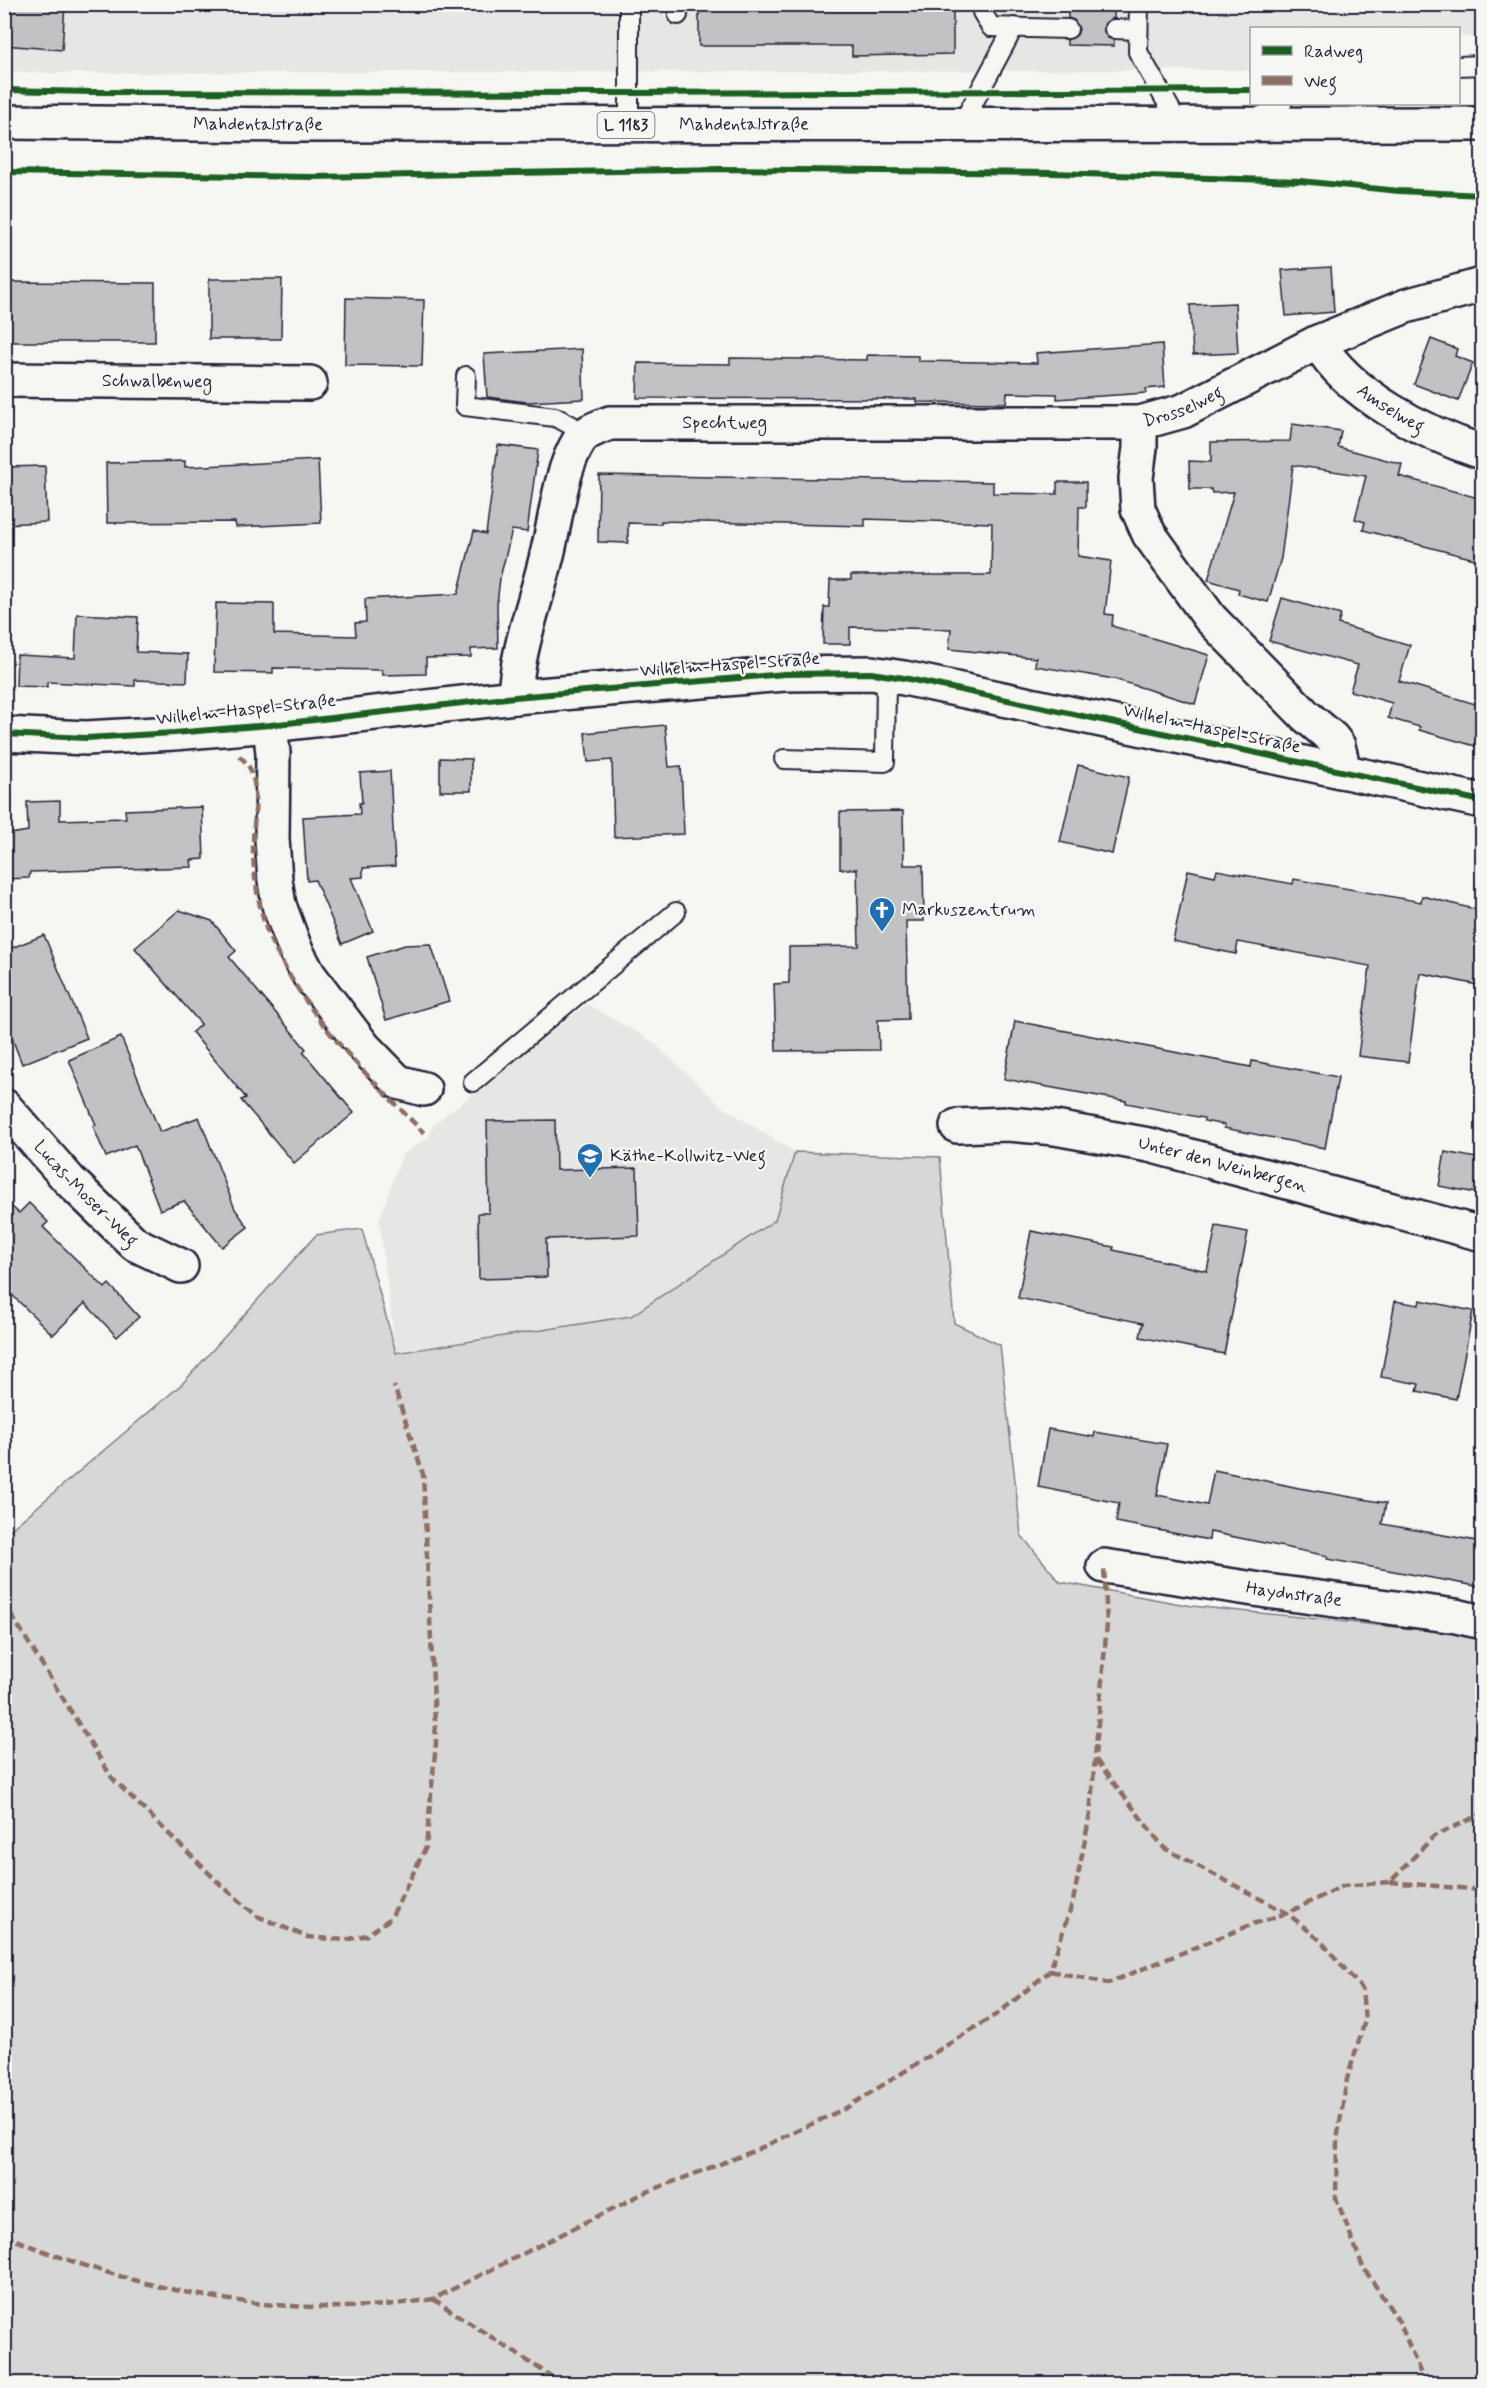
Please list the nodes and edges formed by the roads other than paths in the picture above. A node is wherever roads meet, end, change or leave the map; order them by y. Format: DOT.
graph roads {
  1 [pos="629,4"];
  2 [pos="983,4"];
  3 [pos="1139,4"];
  4 [pos="1014,27"];
  5 [pos="1068,29"];
  6 [pos="1114,29"];
  7 [pos="1138,30"];
  8 [pos="1482,65"];
  9 [pos="1460,66"];
  10 [pos="1280,105"];
  11 [pos="4,122"];
  12 [pos="962,124"];
  13 [pos="1179,124"];
  14 [pos="1248,124"];
  15 [pos="1482,124"];
  16 [pos="629,125"];
  17 [pos="1482,285"];
  18 [pos="1318,342"];
  19 [pos="466,376"];
  20 [pos="4,380"];
  21 [pos="310,383"];
  22 [pos="1140,423"];
  23 [pos="580,438"];
  24 [pos="1482,452"];
  25 [pos="886,676"];
  26 [pos="515,697"];
  27 [pos="270,725"];
  28 [pos="4,734"];
  29 [pos="784,759"];
  30 [pos="1340,771"];
  31 [pos="1482,801"];
  32 [pos="676,912"];
  33 [pos="473,1082"];
  34 [pos="424,1089"];
  35 [pos="4,1106"];
  36 [pos="957,1126"];
  37 [pos="1482,1234"];
  38 [pos="181,1266"];
  39 [pos="1104,1566"];
  40 [pos="1482,1622"];
  1 -- 16 [label="lane"];
  2 -- 4 [label="lane"];
  3 -- 7 [label="lane"];
  4 -- 5 [label="lane"];
  4 -- 12 [label="lane"];
  6 -- 7 [label="lane"];
  7 -- 13 [label="lane"];
  8 -- 9 [label="lane"];
  10 -- 14 [label="lane"];
  11 -- 16 [label="street, Mahdentalstraße / L 1183"];
  12 -- 13 [label="street, Mahdentalstraße / L 1183"];
  12 -- 16 [label="street, Mahdentalstraße / L 1183"];
  13 -- 14 [label="street, Mahdentalstraße / L 1183"];
  14 -- 15 [label="street, Mahdentalstraße / L 1183"];
  17 -- 18 [label="street, Drosselweg"];
  18 -- 22 [label="street, Drosselweg"];
  18 -- 24 [label="street, Amselweg"];
  19 -- 23 [label="lane"];
  20 -- 21 [label="street, Schwalbenweg"];
  22 -- 23 [label="street, Spechtweg"];
  22 -- 30 [label="street, Drosselweg"];
  23 -- 26 [label="street"];
  25 -- 26 [label="street, Wilhelm-Haspel-Straße"];
  25 -- 29 [label="lane"];
  25 -- 30 [label="street, Wilhelm-Haspel-Straße"];
  26 -- 27 [label="street, Wilhelm-Haspel-Straße"];
  27 -- 28 [label="street, Wilhelm-Haspel-Straße"];
  27 -- 34 [label="street"];
  30 -- 31 [label="street, Wilhelm-Haspel-Straße"];
  32 -- 33 [label="lane"];
  35 -- 38 [label="street, Lucas-Moser-Weg"];
  36 -- 37 [label="street, Unter den Weinbergen"];
  39 -- 40 [label="street, Haydnstraße"];
}
